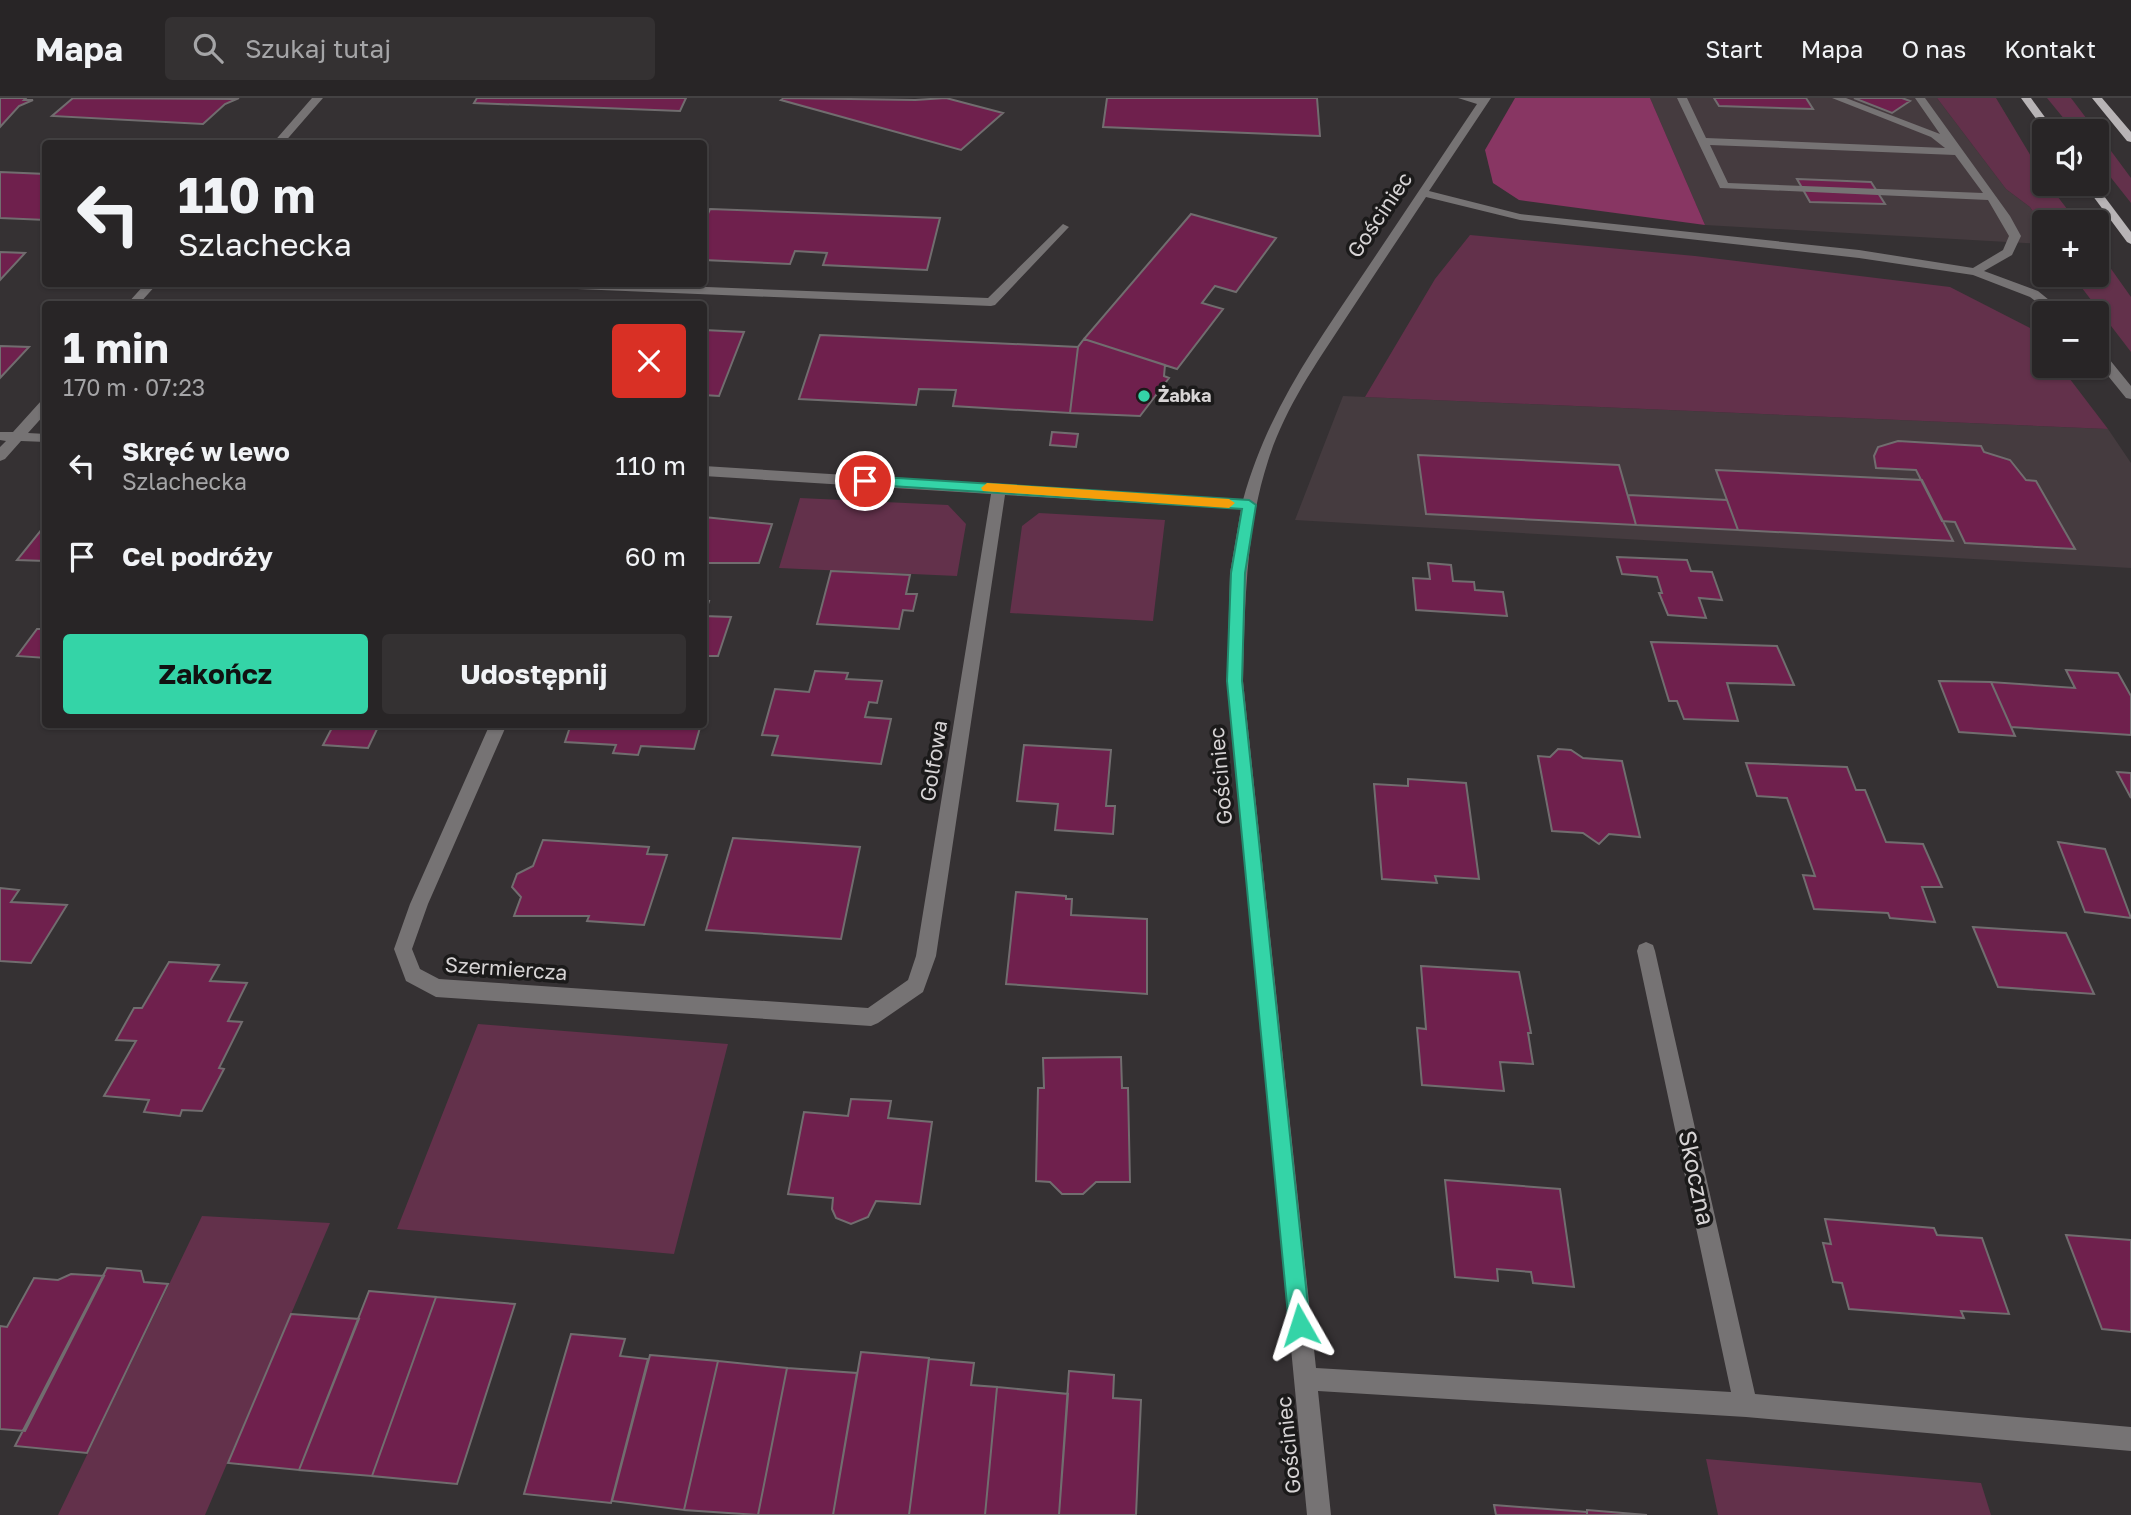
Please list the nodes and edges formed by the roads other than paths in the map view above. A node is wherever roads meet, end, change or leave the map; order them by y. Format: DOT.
graph roads {
  1 [pos="318,98"];
  2 [pos="1463,98"];
  3 [pos="1682,98"];
  4 [pos="1837,98"];
  5 [pos="1920,98"];
  6 [pos="2026,98"];
  7 [pos="2097,98"];
  8 [pos="1485,100"];
  9 [pos="2041,119"];
  10 [pos="2131,139"];
  11 [pos="281,140"];
  12 [pos="1702,141"];
  13 [pos="1958,152"];
  14 [pos="1422,193"];
  15 [pos="2098,196"];
  16 [pos="1990,197"];
  17 [pos="1063,227"];
  18 [pos="2131,240"];
  19 [pos="1975,272"];
  20 [pos="148,287"];
  21 [pos="626,287"];
  22 [pos="136,301"];
  23 [pos="2043,301"];
  24 [pos="2109,368"];
  25 [pos="2131,396"];
  26 [pos="42,408"];
  27 [pos="0,436"];
  28 [pos="16,437"];
  29 [pos="42,439"];
  30 [pos="0,456"];
  31 [pos="707,471"];
  32 [pos="999,488"];
  33 [pos="1249,505"];
  34 [pos="497,728"];
  35 [pos="1646,951"];
  36 [pos="871,1017"];
  37 [pos="1305,1379"];
  38 [pos="1746,1405"];
  39 [pos="2131,1439"];
  40 [pos="1319,1515"];
  1 -- 11 [label="street"];
  2 -- 8 [label="street"];
  3 -- 12 [label="street"];
  4 -- 13 [label="street"];
  5 -- 13 [label="street"];
  6 -- 9 [label="main road"];
  7 -- 10 [label="main road"];
  8 -- 14 [label="street, Gościniec"];
  12 -- 13 [label="street"];
  12 -- 16 [label="street"];
  13 -- 16 [label="street"];
  14 -- 19 [label="street"];
  14 -- 33 [label="street, Gościniec"];
  15 -- 18 [label="main road"];
  16 -- 19 [label="street"];
  17 -- 21 [label="street"];
  19 -- 23 [label="street"];
  20 -- 22 [label="street"];
  24 -- 25 [label="street"];
  26 -- 28 [label="street"];
  27 -- 28 [label="street"];
  28 -- 29 [label="street"];
  28 -- 30 [label="street"];
  31 -- 32 [label="street"];
  32 -- 33 [label="street"];
  32 -- 36 [label="street, Golfowa"];
  33 -- 37 [label="street, Gościniec"];
  34 -- 36 [label="street, Szermiercza"];
  35 -- 38 [label="street, Skoczna"];
  37 -- 38 [label="street"];
  37 -- 40 [label="street, Gościniec"];
  38 -- 39 [label="street"];
}
